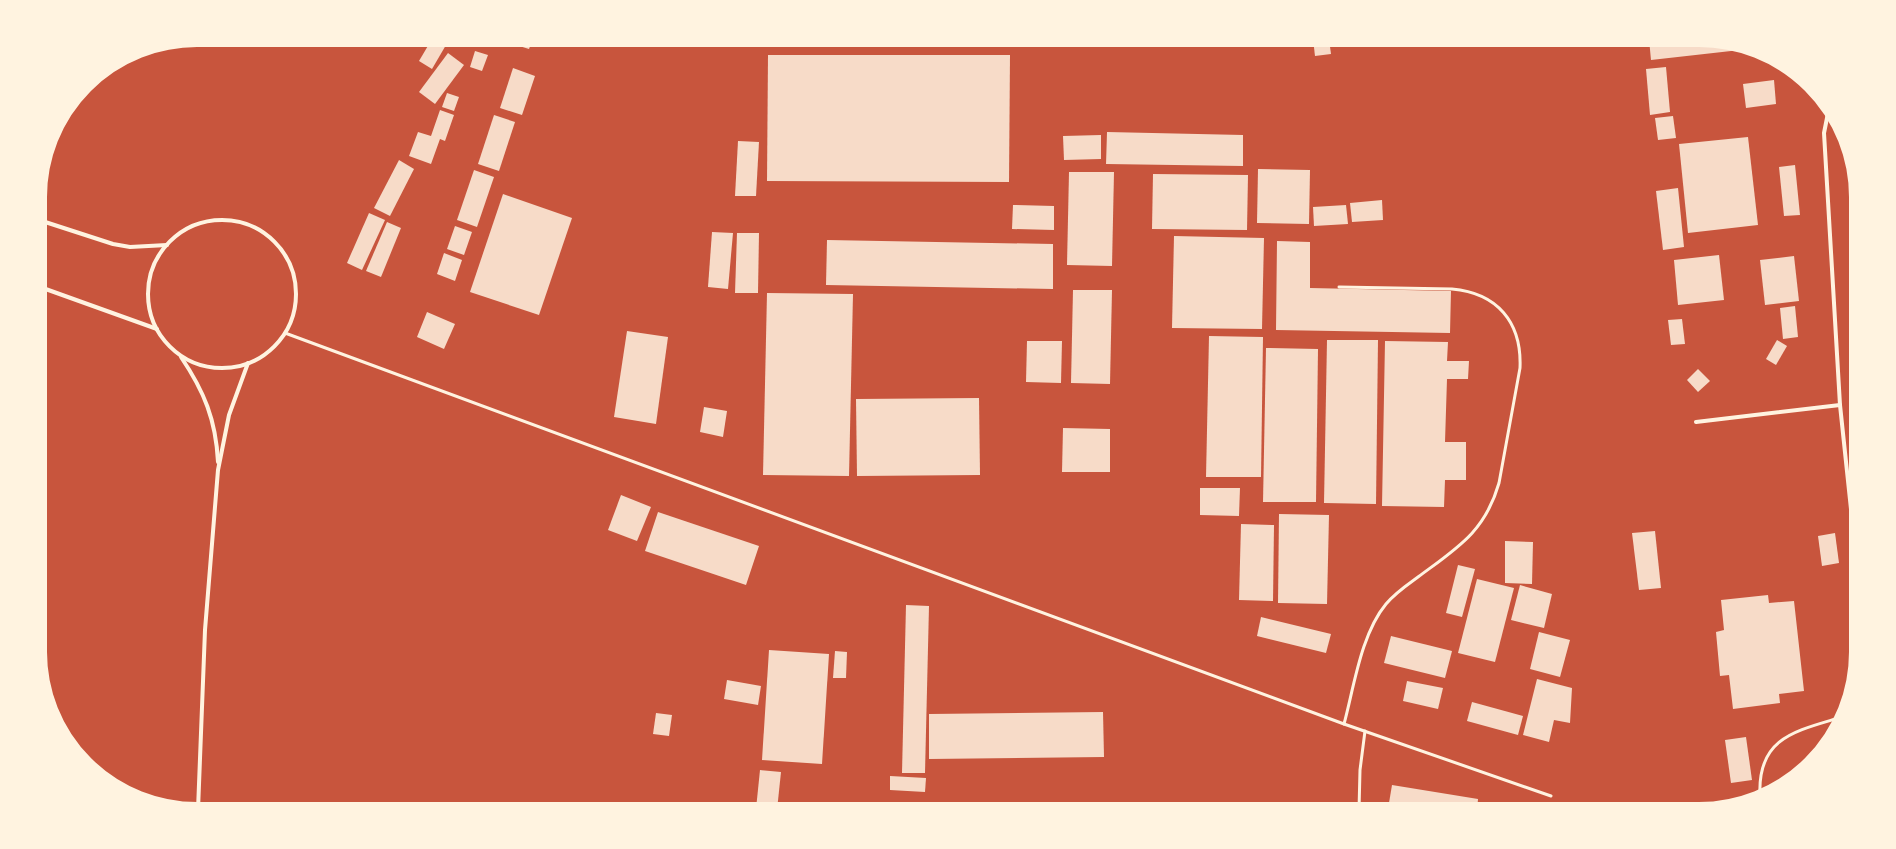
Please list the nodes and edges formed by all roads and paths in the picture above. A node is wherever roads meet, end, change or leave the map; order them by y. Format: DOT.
graph roads {
  1 [pos="1827,117"];
  2 [pos="46,222"];
  3 [pos="167,245"];
  4 [pos="1340,287"];
  5 [pos="46,289"];
  6 [pos="157,329"];
  7 [pos="285,333"];
  8 [pos="180,355"];
  9 [pos="248,363"];
  10 [pos="1840,405"];
  11 [pos="1696,422"];
  12 [pos="218,470"];
  13 [pos="1850,500"];
  14 [pos="1834,720"];
  15 [pos="1344,724"];
  16 [pos="1365,731"];
  17 [pos="1760,790"];
  18 [pos="1551,796"];
  19 [pos="198,803"];
  20 [pos="1359,803"];
  1 -- 10 [label="street"];
  2 -- 3 [label="street"];
  3 -- 6 [label="street"];
  3 -- 7 [label="street"];
  4 -- 15 [label="lane"];
  5 -- 6 [label="street"];
  6 -- 8 [label="street"];
  7 -- 9 [label="street"];
  7 -- 15 [label="lane"];
  8 -- 9 [label="street"];
  8 -- 12 [label="street"];
  9 -- 12 [label="street"];
  10 -- 11 [label="street"];
  10 -- 13 [label="street"];
  12 -- 19 [label="street"];
  14 -- 17 [label="lane"];
  15 -- 16 [label="lane"];
  16 -- 18 [label="lane"];
  16 -- 20 [label="lane"];
}
